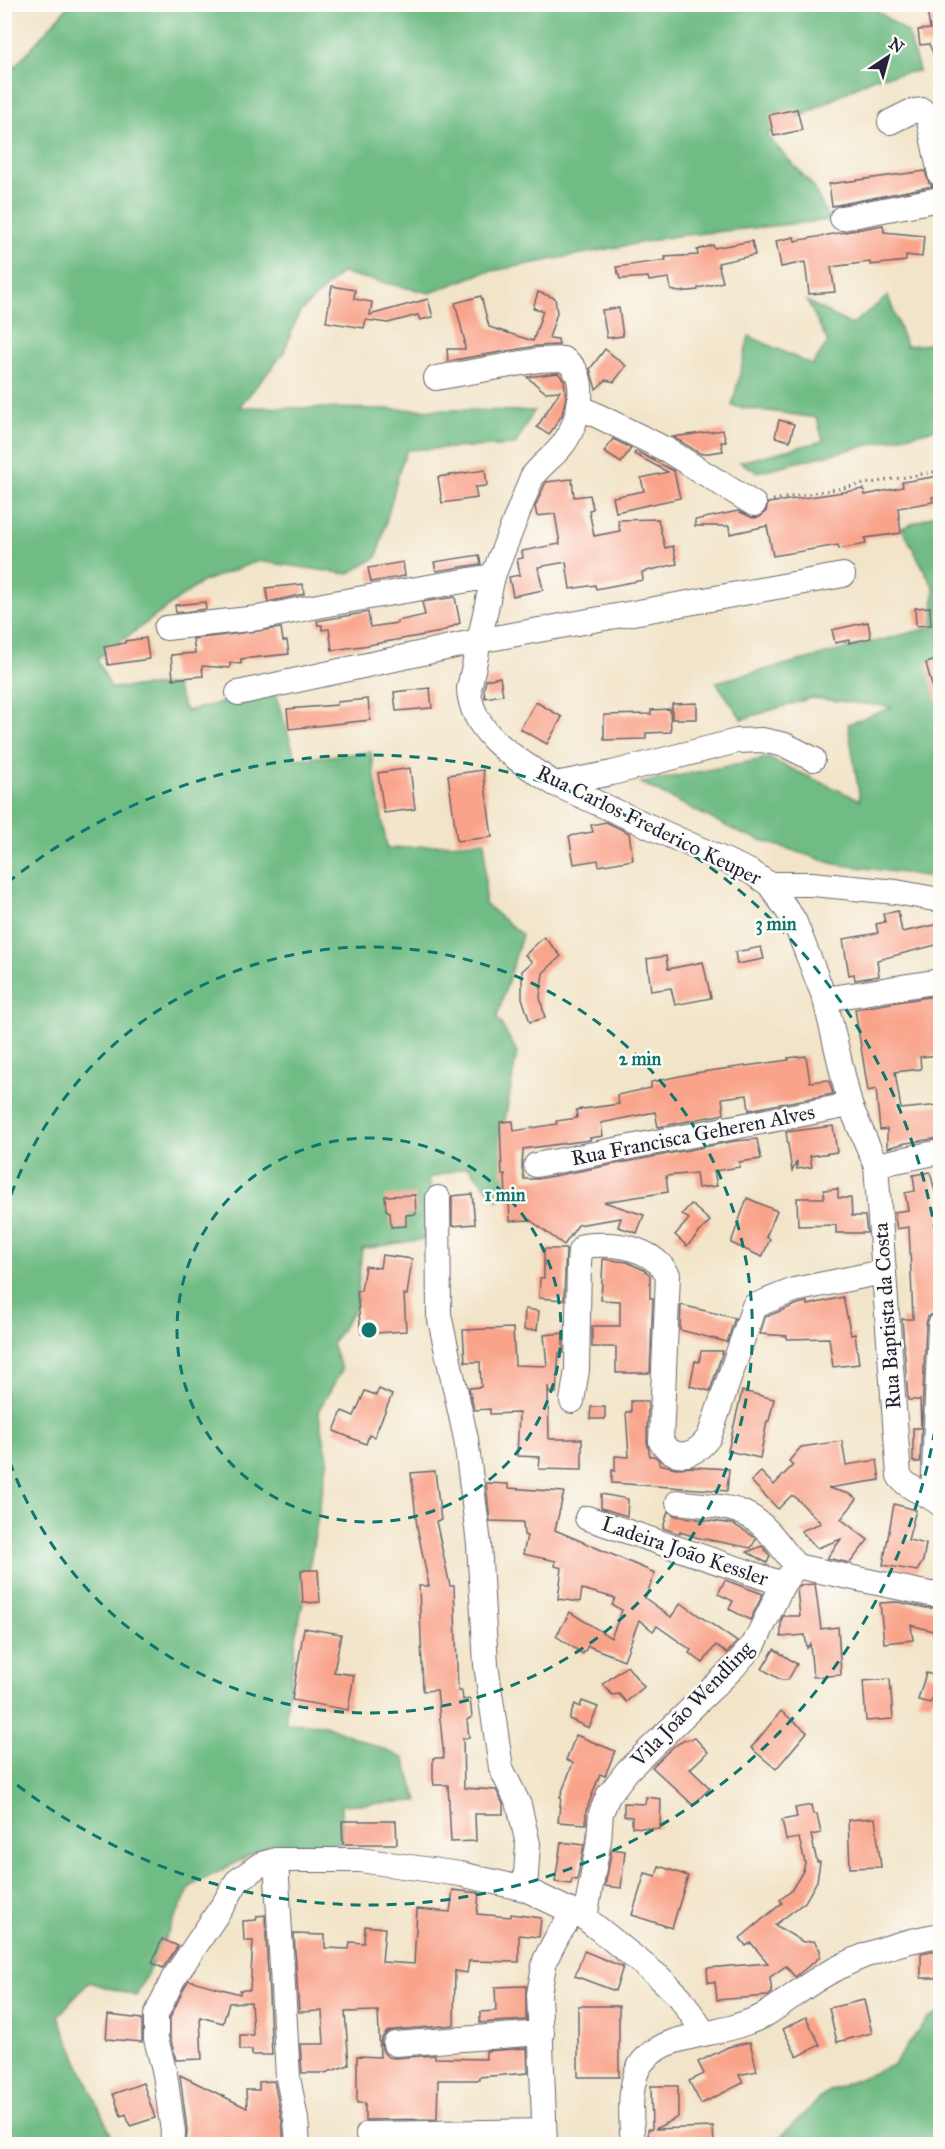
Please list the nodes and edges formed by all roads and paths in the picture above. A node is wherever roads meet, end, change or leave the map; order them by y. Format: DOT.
graph roads {
  1 [pos="934,115"];
  2 [pos="890,122"];
  3 [pos="940,174"];
  4 [pos="940,199"];
  5 [pos="842,218"];
  6 [pos="436,378"];
  7 [pos="580,407"];
  8 [pos="940,471"];
  9 [pos="754,504"];
  10 [pos="843,575"];
  11 [pos="493,576"];
  12 [pos="166,628"];
  13 [pos="478,641"];
  14 [pos="238,693"];
  15 [pos="813,759"];
  16 [pos="555,784"];
  17 [pos="769,884"];
  18 [pos="940,900"];
  19 [pos="940,981"];
  20 [pos="825,999"];
  21 [pos="850,1105"];
  22 [pos="938,1155"];
  23 [pos="536,1165"];
  24 [pos="876,1165"];
  25 [pos="438,1198"];
  26 [pos="883,1272"];
  27 [pos="940,1325"];
  28 [pos="572,1401"];
  29 [pos="937,1500"];
  30 [pos="678,1502"];
  31 [pos="587,1518"];
  32 [pos="790,1575"];
  33 [pos="940,1594"];
  34 [pos="276,1860"];
  35 [pos="525,1889"];
  36 [pos="579,1915"];
  37 [pos="940,1935"];
  38 [pos="542,2032"];
  39 [pos="704,2032"];
  40 [pos="395,2044"];
  41 [pos="368,2134"];
  42 [pos="545,2138"];
  43 [pos="172,2145"];
  44 [pos="298,2145"];
  45 [pos="633,2145"];
  1 -- 2 [label="street"];
  1 -- 3 [label="street"];
  4 -- 5 [label="street"];
  6 -- 7 [label="street, Rua Carlos Frederico Keuper"];
  7 -- 9 [label="street"];
  7 -- 11 [label="street, Rua Carlos Frederico Keuper"];
  8 -- 9 [label="path"];
  10 -- 13 [label="street"];
  11 -- 12 [label="street"];
  11 -- 13 [label="street, Rua Carlos Frederico Keuper"];
  13 -- 14 [label="street"];
  13 -- 16 [label="street, Rua Carlos Frederico Keuper"];
  15 -- 16 [label="street"];
  16 -- 17 [label="street, Rua Carlos Frederico Keuper"];
  17 -- 18 [label="street"];
  17 -- 20 [label="street, Rua Carlos Frederico Keuper"];
  19 -- 20 [label="street"];
  20 -- 21 [label="street, Rua Carlos Frederico Keuper"];
  21 -- 23 [label="street, Rua Francisca Geheren Alves"];
  21 -- 24 [label="street, Rua Carlos Frederico Keuper"];
  22 -- 24 [label="street"];
  24 -- 26 [label="street, Rua Baptista da Costa"];
  25 -- 35 [label="street"];
  26 -- 28 [label="street"];
  26 -- 29 [label="street, Rua Baptista da Costa"];
  27 -- 29 [label="street"];
  30 -- 32 [label="street"];
  31 -- 32 [label="street, Ladeira João Kessler"];
  32 -- 33 [label="street"];
  32 -- 36 [label="street, Vila João Wendling"];
  34 -- 35 [label="street"];
  34 -- 43 [label="street"];
  34 -- 44 [label="street"];
  35 -- 36 [label="street"];
  36 -- 38 [label="street"];
  36 -- 39 [label="street"];
  37 -- 39 [label="street"];
  38 -- 40 [label="street"];
  38 -- 42 [label="street"];
  39 -- 45 [label="street"];
  41 -- 42 [label="street"];
}
